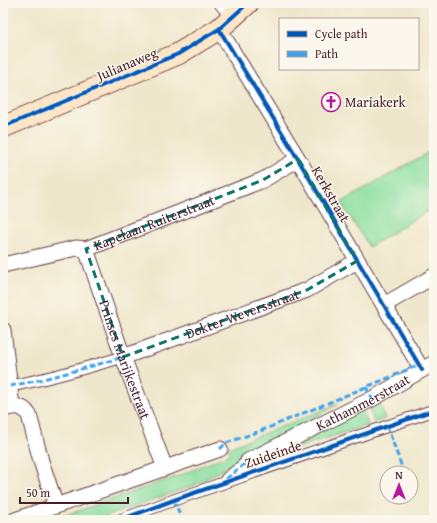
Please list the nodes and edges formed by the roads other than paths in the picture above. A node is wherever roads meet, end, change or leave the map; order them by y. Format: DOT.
graph roads {
  1 [pos="231,13"];
  2 [pos="3,127"];
  3 [pos="298,159"];
  4 [pos="86,249"];
  5 [pos="357,261"];
  6 [pos="3,265"];
  7 [pos="434,276"];
  8 [pos="384,305"];
  9 [pos="3,330"];
  10 [pos="123,357"];
  11 [pos="428,367"];
  12 [pos="10,386"];
  13 [pos="8,408"];
  14 [pos="434,410"];
  15 [pos="220,449"];
  16 [pos="248,461"];
  17 [pos="165,468"];
  18 [pos="220,484"];
  19 [pos="56,506"];
  20 [pos="15,520"];
  21 [pos="120,520"];
  1 -- 2 [label="main road, Julianaweg"];
  1 -- 3 [label="street, Kerkstraat"];
  3 -- 4 [label="street, Kapelaan Ruiterstraat"];
  3 -- 5 [label="street, Kerkstraat"];
  4 -- 6 [label="street, Kapelaan Ruiterstraat"];
  4 -- 10 [label="street, Prinses Marijkestraat"];
  5 -- 8 [label="street, Kerkstraat"];
  5 -- 10 [label="street, Dokter Weversstraat"];
  7 -- 8 [label="street"];
  8 -- 11 [label="street, Kerkstraat"];
  9 -- 12 [label="street"];
  10 -- 12 [label="street"];
  10 -- 17 [label="street, Prinses Marijkestraat"];
  11 -- 16 [label="street, Kathammerstraat"];
  12 -- 13 [label="street"];
  13 -- 19 [label="street"];
  14 -- 18 [label="street, Zuideinde"];
  15 -- 17 [label="street"];
  16 -- 18 [label="street, Zuideinde"];
  17 -- 19 [label="street"];
  18 -- 21 [label="street, Zuideinde"];
  19 -- 20 [label="street"];
}
